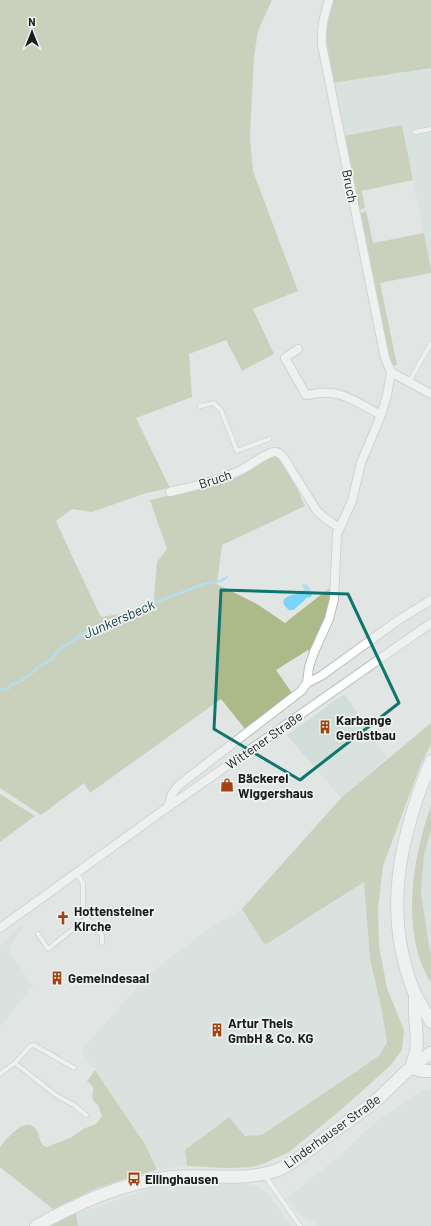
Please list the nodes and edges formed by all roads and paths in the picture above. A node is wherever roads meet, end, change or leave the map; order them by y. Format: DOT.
graph roads {
  1 [pos="330,0"];
  2 [pos="431,129"];
  3 [pos="415,132"];
  4 [pos="431,343"];
  5 [pos="298,349"];
  6 [pos="391,372"];
  7 [pos="409,382"];
  8 [pos="431,394"];
  9 [pos="200,406"];
  10 [pos="381,415"];
  11 [pos="269,439"];
  12 [pos="170,492"];
  13 [pos="339,528"];
  14 [pos="431,600"];
  15 [pos="431,623"];
  16 [pos="307,683"];
  17 [pos="431,760"];
  18 [pos="168,806"];
  19 [pos="77,872"];
  20 [pos="87,918"];
  21 [pos="0,928"];
  22 [pos="38,934"];
  23 [pos="102,943"];
  24 [pos="415,994"];
  25 [pos="431,1001"];
  26 [pos="431,1022"];
  27 [pos="431,1052"];
  28 [pos="14,1062"];
  29 [pos="74,1068"];
  30 [pos="411,1068"];
  31 [pos="431,1071"];
  32 [pos="0,1074"];
  33 [pos="86,1115"];
  34 [pos="264,1174"];
  35 [pos="36,1226"];
  36 [pos="300,1226"];
  1 -- 6 [label="street, Bruch"];
  2 -- 3 [label="lane"];
  4 -- 7 [label="lane"];
  5 -- 10 [label="street"];
  6 -- 7 [label="street"];
  6 -- 10 [label="street"];
  7 -- 8 [label="street"];
  9 -- 11 [label="lane"];
  10 -- 13 [label="street"];
  12 -- 13 [label="street, Bruch"];
  13 -- 16 [label="street"];
  14 -- 16 [label="street"];
  15 -- 18 [label="street, Wittener Straße"];
  16 -- 18 [label="street"];
  17 -- 24 [label="main road"];
  18 -- 19 [label="street, Wittener Straße"];
  19 -- 20 [label="lane"];
  19 -- 21 [label="street, Wittener Straße"];
  20 -- 22 [label="lane"];
  20 -- 23 [label="lane"];
  24 -- 25 [label="main road"];
  24 -- 26 [label="main road"];
  24 -- 30 [label="main road"];
  27 -- 30 [label="main road, Linderhauser Straße"];
  28 -- 29 [label="lane"];
  28 -- 32 [label="lane"];
  28 -- 33 [label="lane"];
  30 -- 31 [label="main road"];
  30 -- 34 [label="main road, Linderhauser Straße"];
  34 -- 35 [label="main road, Linderhauser Straße"];
  34 -- 36 [label="lane"];
}
